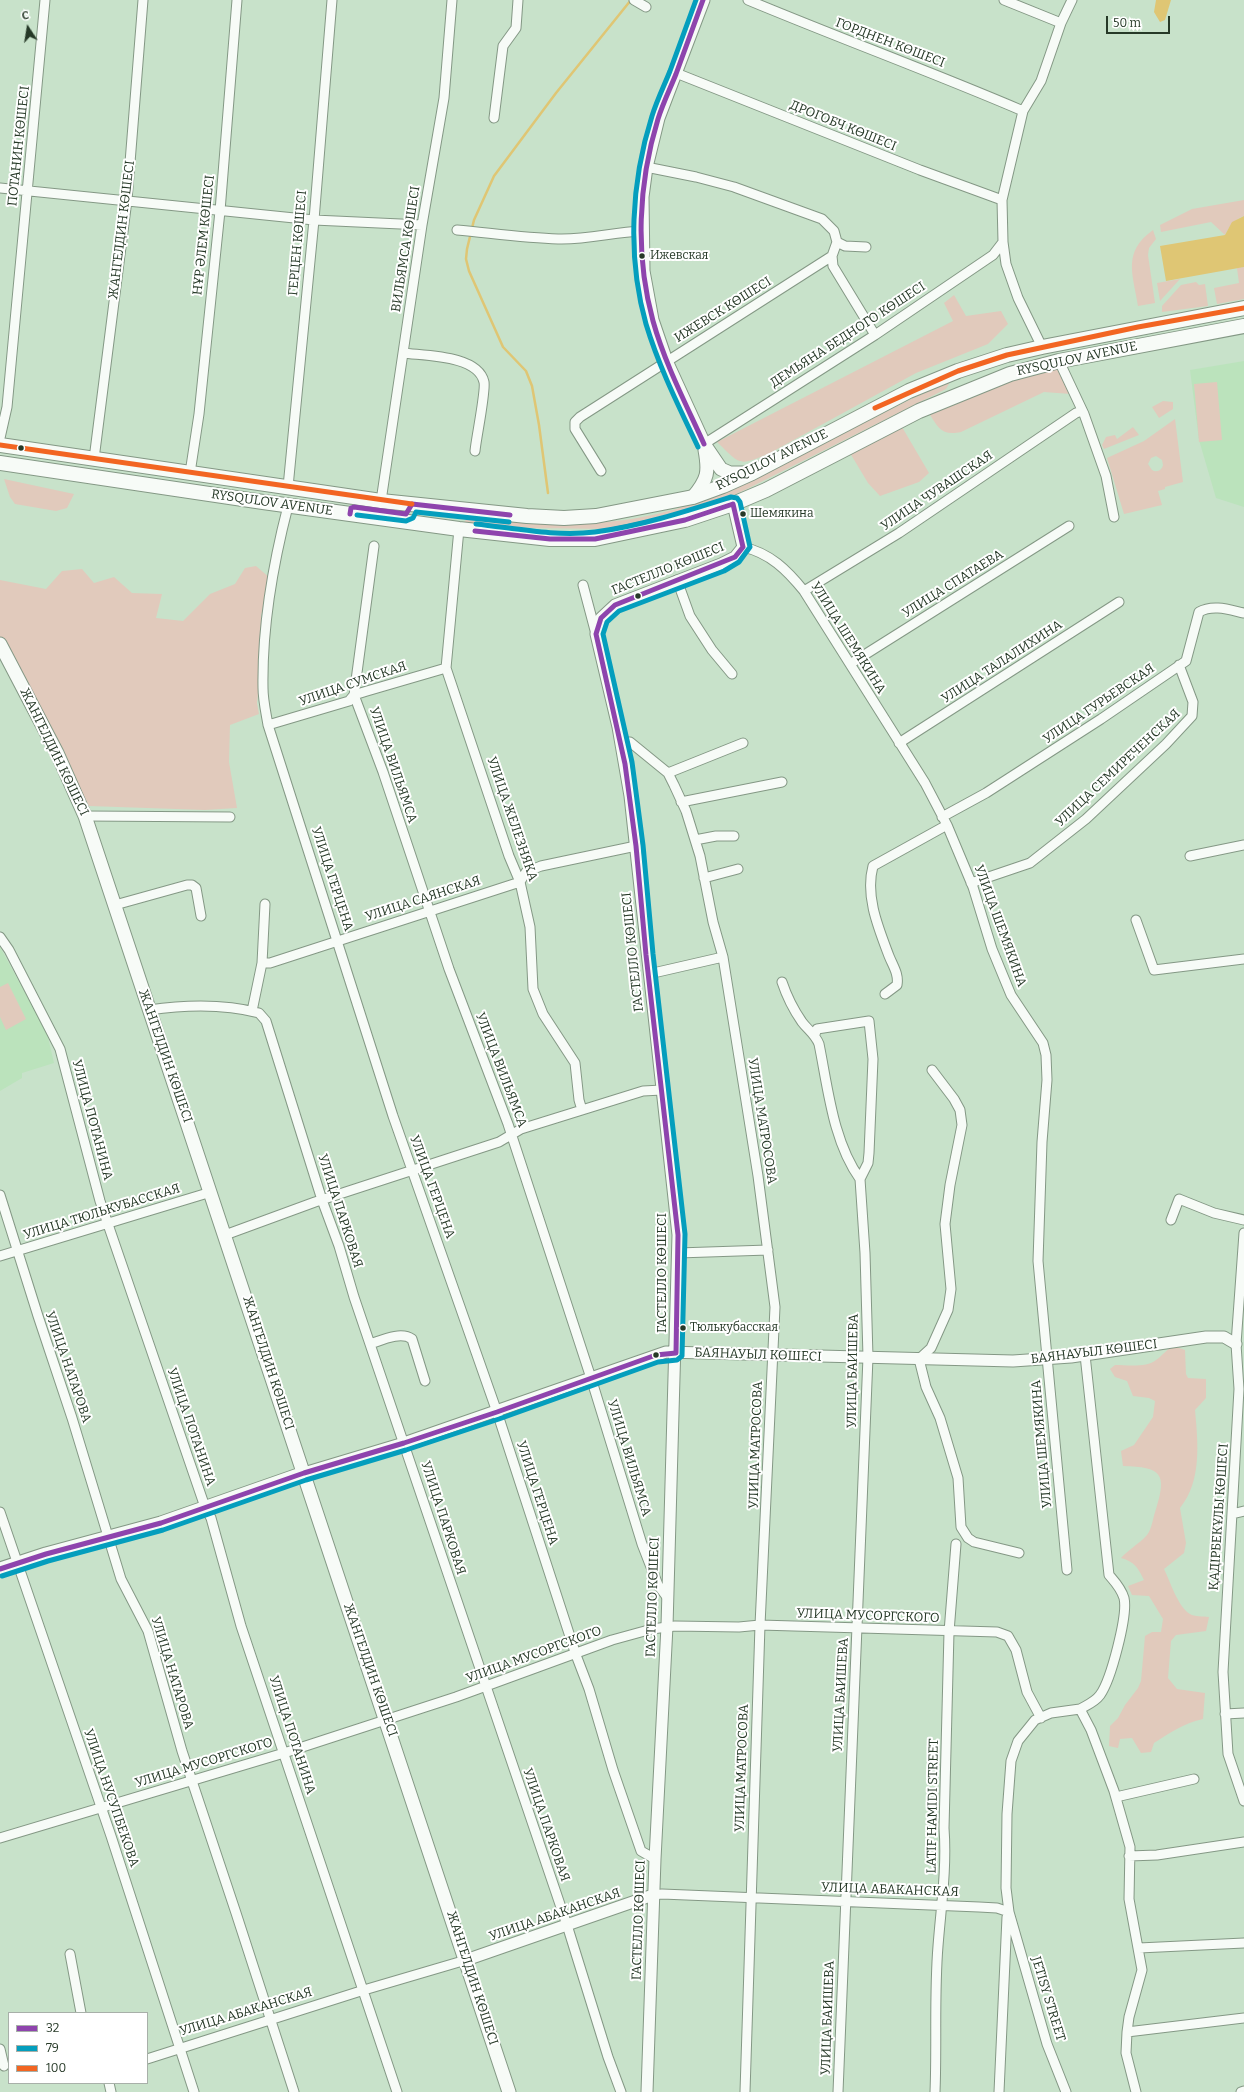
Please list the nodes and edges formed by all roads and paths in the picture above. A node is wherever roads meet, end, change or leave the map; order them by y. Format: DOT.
graph roads {
  1 [pos="45,0"];
  2 [pos="143,0"];
  3 [pos="238,0"];
  4 [pos="332,0"];
  5 [pos="452,0"];
  6 [pos="518,0"];
  7 [pos="703,0"];
  8 [pos="748,0"];
  9 [pos="1004,0"];
  10 [pos="1072,0"];
  11 [pos="636,1"];
  12 [pos="646,7"];
  13 [pos="1061,23"];
  14 [pos="676,73"];
  15 [pos="1023,110"];
  16 [pos="494,118"];
  17 [pos="646,167"];
  18 [pos="0,188"];
  19 [pos="27,191"];
  20 [pos="127,200"];
  21 [pos="1002,200"];
  22 [pos="220,211"];
  23 [pos="314,220"];
  24 [pos="422,225"];
  25 [pos="461,230"];
  26 [pos="642,231"];
  27 [pos="837,242"];
  28 [pos="1003,242"];
  29 [pos="866,247"];
  30 [pos="832,256"];
  31 [pos="1244,308"];
  32 [pos="1244,326"];
  33 [pos="1138,327"];
  34 [pos="875,335"];
  35 [pos="1140,345"];
  36 [pos="1042,347"];
  37 [pos="402,353"];
  38 [pos="666,361"];
  39 [pos="1059,361"];
  40 [pos="958,371"];
  41 [pos="966,391"];
  42 [pos="1082,411"];
  43 [pos="0,438"];
  44 [pos="704,444"];
  45 [pos="0,445"];
  46 [pos="475,451"];
  47 [pos="94,459"];
  48 [pos="0,463"];
  49 [pos="601,471"];
  50 [pos="190,473"];
  51 [pos="752,473"];
  52 [pos="112,480"];
  53 [pos="288,487"];
  54 [pos="315,492"];
  55 [pos="693,497"];
  56 [pos="239,499"];
  57 [pos="381,501"];
  58 [pos="412,504"];
  59 [pos="733,504"];
  60 [pos="288,506"];
  61 [pos="350,514"];
  62 [pos="1114,517"];
  63 [pos="1069,526"];
  64 [pos="459,529"];
  65 [pos="374,546"];
  66 [pos="743,547"];
  67 [pos="676,580"];
  68 [pos="583,585"];
  69 [pos="804,591"];
  70 [pos="1119,602"];
  71 [pos="1244,613"];
  72 [pos="596,634"];
  73 [pos="0,644"];
  74 [pos="850,664"];
  75 [pos="1179,665"];
  76 [pos="446,668"];
  77 [pos="732,674"];
  78 [pos="354,695"];
  79 [pos="268,724"];
  80 [pos="621,742"];
  81 [pos="743,743"];
  82 [pos="899,743"];
  83 [pos="668,773"];
  84 [pos="782,782"];
  85 [pos="681,802"];
  86 [pos="85,816"];
  87 [pos="230,817"];
  88 [pos="942,817"];
  89 [pos="947,825"];
  90 [pos="734,836"];
  91 [pos="695,840"];
  92 [pos="1244,845"];
  93 [pos="636,846"];
  94 [pos="1190,856"];
  95 [pos="738,869"];
  96 [pos="704,878"];
  97 [pos="520,882"];
  98 [pos="971,883"];
  99 [pos="265,904"];
  100 [pos="115,905"];
  101 [pos="431,910"];
  102 [pos="201,916"];
  103 [pos="1136,920"];
  104 [pos="0,937"];
  105 [pos="338,941"];
  106 [pos="723,957"];
  107 [pos="1244,960"];
  108 [pos="262,963"];
  109 [pos="649,974"];
  110 [pos="782,982"];
  111 [pos="885,994"];
  112 [pos="149,1010"];
  113 [pos="252,1011"];
  114 [pos="815,1034"];
  115 [pos="932,1070"];
  116 [pos="662,1090"];
  117 [pos="582,1110"];
  118 [pos="512,1134"];
  119 [pos="412,1172"];
  120 [pos="860,1179"];
  121 [pos="211,1192"];
  122 [pos="0,1195"];
  123 [pos="322,1200"];
  124 [pos="1170,1220"];
  125 [pos="1244,1220"];
  126 [pos="108,1224"];
  127 [pos="1244,1233"];
  128 [pos="225,1235"];
  129 [pos="768,1250"];
  130 [pos="17,1251"];
  131 [pos="678,1253"];
  132 [pos="0,1256"];
  133 [pos="1243,1256"];
  134 [pos="370,1344"];
  135 [pos="1236,1344"];
  136 [pos="676,1353"];
  137 [pos="773,1355"];
  138 [pos="1085,1355"];
  139 [pos="868,1358"];
  140 [pos="919,1359"];
  141 [pos="1048,1359"];
  142 [pos="591,1378"];
  143 [pos="425,1381"];
  144 [pos="1242,1388"];
  145 [pos="497,1412"];
  146 [pos="404,1443"];
  147 [pos="304,1473"];
  148 [pos="205,1507"];
  149 [pos="1244,1511"];
  150 [pos="0,1512"];
  151 [pos="1232,1514"];
  152 [pos="109,1537"];
  153 [pos="956,1544"];
  154 [pos="1019,1553"];
  155 [pos="16,1563"];
  156 [pos="0,1569"];
  157 [pos="1067,1570"];
  158 [pos="667,1598"];
  159 [pos="760,1625"];
  160 [pos="667,1626"];
  161 [pos="857,1630"];
  162 [pos="949,1632"];
  163 [pos="576,1655"];
  164 [pos="486,1685"];
  165 [pos="1080,1709"];
  166 [pos="1244,1713"];
  167 [pos="1225,1714"];
  168 [pos="386,1718"];
  169 [pos="1041,1718"];
  170 [pos="284,1753"];
  171 [pos="1194,1779"];
  172 [pos="191,1781"];
  173 [pos="1116,1796"];
  174 [pos="1244,1802"];
  175 [pos="100,1809"];
  176 [pos="0,1838"];
  177 [pos="1244,1842"];
  178 [pos="1129,1856"];
  179 [pos="654,1858"];
  180 [pos="653,1895"];
  181 [pos="751,1898"];
  182 [pos="846,1902"];
  183 [pos="942,1906"];
  184 [pos="1009,1912"];
  185 [pos="567,1925"];
  186 [pos="1244,1943"];
  187 [pos="1139,1948"];
  188 [pos="70,1954"];
  189 [pos="466,1960"];
  190 [pos="364,1990"];
  191 [pos="81,2012"];
  192 [pos="1244,2018"];
  193 [pos="271,2020"];
  194 [pos="1127,2032"];
  195 [pos="180,2048"];
  196 [pos="0,2049"];
  197 [pos="148,2059"];
  198 [pos="4,2066"];
  199 [pos="194,2092"];
  200 [pos="294,2092"];
  201 [pos="397,2092"];
  202 [pos="509,2092"];
  203 [pos="621,2092"];
  204 [pos="647,2092"];
  205 [pos="745,2092"];
  206 [pos="838,2092"];
  207 [pos="935,2092"];
  208 [pos="999,2092"];
  209 [pos="1066,2092"];
  210 [pos="1136,2092"];
  1 -- 19 [label="street, ПОТАНИН КӨШЕСІ"];
  2 -- 20 [label="street, ЖАНГЕЛДИН КӨШЕСІ"];
  3 -- 22 [label="street, НҰР ӘЛЕМ КӨШЕСІ"];
  4 -- 23 [label="street, ГЕРЦЕН КӨШЕСІ"];
  5 -- 24 [label="street, ВИЛЬЯМСА КӨШЕСІ"];
  6 -- 16 [label="street"];
  7 -- 14 [label="main road"];
  8 -- 15 [label="street, ГОРДНЕН КӨШЕСІ"];
  9 -- 13 [label="street"];
  10 -- 13 [label="street"];
  11 -- 12 [label="street"];
  13 -- 15 [label="street"];
  14 -- 17 [label="main road"];
  14 -- 21 [label="street, ДРОГОБЧ КӨШЕСІ"];
  15 -- 21 [label="street"];
  17 -- 26 [label="main road"];
  17 -- 27 [label="street"];
  18 -- 19 [label="street"];
  19 -- 20 [label="street"];
  19 -- 43 [label="street, ПОТАНИН КӨШЕСІ"];
  20 -- 22 [label="street"];
  20 -- 47 [label="street, ЖАНГЕЛДИН КӨШЕСІ"];
  21 -- 28 [label="street"];
  22 -- 23 [label="street"];
  22 -- 50 [label="street, НҰР ӘЛЕМ КӨШЕСІ"];
  23 -- 24 [label="street"];
  23 -- 53 [label="street, ГЕРЦЕН КӨШЕСІ"];
  24 -- 37 [label="street, ВИЛЬЯМСА КӨШЕСІ"];
  25 -- 26 [label="street"];
  26 -- 38 [label="main road"];
  27 -- 29 [label="street"];
  27 -- 30 [label="street"];
  28 -- 34 [label="street, ДЕМЬЯНА БЕДНОГО КӨШЕСІ"];
  28 -- 36 [label="street"];
  30 -- 34 [label="street"];
  30 -- 38 [label="street, ИЖЕВСК КӨШЕСІ"];
  31 -- 33 [label="main road, RYSQULOV AVENUE"];
  32 -- 35 [label="main road, RYSQULOV AVENUE"];
  33 -- 35 [label="main road"];
  33 -- 36 [label="main road, RYSQULOV AVENUE"];
  34 -- 44 [label="street, ДЕМЬЯНА БЕДНОГО КӨШЕСІ"];
  35 -- 39 [label="main road, RYSQULOV AVENUE"];
  36 -- 40 [label="main road, RYSQULOV AVENUE"];
  37 -- 46 [label="street"];
  37 -- 57 [label="street, ВИЛЬЯМСА КӨШЕСІ"];
  38 -- 44 [label="main road"];
  38 -- 49 [label="street, ИЖЕВСК КӨШЕСІ"];
  39 -- 41 [label="main road, RYSQULOV AVENUE"];
  39 -- 42 [label="street"];
  40 -- 41 [label="main road"];
  40 -- 51 [label="main road, RYSQULOV AVENUE"];
  41 -- 59 [label="main road, RYSQULOV AVENUE"];
  42 -- 62 [label="street"];
  42 -- 69 [label="street, УЛИЦА ЧУВАШСКАЯ"];
  44 -- 51 [label="main road"];
  44 -- 55 [label="main road"];
  45 -- 47 [label="main road, RYSQULOV AVENUE"];
  47 -- 50 [label="main road, RYSQULOV AVENUE"];
  48 -- 52 [label="main road, RYSQULOV AVENUE"];
  50 -- 52 [label="main road"];
  50 -- 53 [label="main road, RYSQULOV AVENUE"];
  51 -- 55 [label="main road, RYSQULOV AVENUE"];
  52 -- 56 [label="main road, RYSQULOV AVENUE"];
  53 -- 54 [label="main road, RYSQULOV AVENUE"];
  54 -- 56 [label="main road"];
  54 -- 57 [label="main road, RYSQULOV AVENUE"];
  55 -- 58 [label="main road, RYSQULOV AVENUE"];
  56 -- 60 [label="main road, RYSQULOV AVENUE"];
  57 -- 58 [label="main road, RYSQULOV AVENUE"];
  58 -- 61 [label="main road"];
  59 -- 64 [label="main road, RYSQULOV AVENUE"];
  59 -- 66 [label="street, ГАСТЕЛЛО КӨШЕСІ"];
  60 -- 61 [label="main road, RYSQULOV AVENUE"];
  60 -- 79 [label="street, УЛИЦА ГЕРЦЕНА"];
  61 -- 64 [label="main road, RYSQULOV AVENUE"];
  63 -- 74 [label="street, УЛИЦА СПАТАЕВА"];
  64 -- 76 [label="street, УЛИЦА ЖЕЛЕЗНЯКА"];
  65 -- 78 [label="street, УЛИЦА ВИЛЬЯМСА"];
  66 -- 67 [label="street, ГАСТЕЛЛО КӨШЕСІ"];
  66 -- 69 [label="street, УЛИЦА ШЕМЯКИНА"];
  67 -- 72 [label="street, ГАСТЕЛЛО КӨШЕСІ"];
  67 -- 77 [label="street"];
  68 -- 72 [label="street"];
  69 -- 74 [label="street, УЛИЦА ШЕМЯКИНА"];
  70 -- 82 [label="street, УЛИЦА ТАЛАЛИХИНА"];
  71 -- 75 [label="street, УЛИЦА ГУРЬЕВСКАЯ"];
  72 -- 80 [label="street, ГАСТЕЛЛО КӨШЕСІ"];
  73 -- 86 [label="main road, ЖАНГЕЛДИН КӨШЕСІ"];
  74 -- 82 [label="street, УЛИЦА ШЕМЯКИНА"];
  75 -- 88 [label="street, УЛИЦА ГУРЬЕВСКАЯ"];
  75 -- 98 [label="street, УЛИЦА СЕМИРЕЧЕНСКАЯ"];
  76 -- 78 [label="street, УЛИЦА СУМСКАЯ"];
  76 -- 97 [label="street, УЛИЦА ЖЕЛЕЗНЯКА"];
  78 -- 79 [label="street, УЛИЦА СУМСКАЯ"];
  78 -- 101 [label="street, УЛИЦА ВИЛЬЯМСА"];
  79 -- 105 [label="street, УЛИЦА ГЕРЦЕНА"];
  80 -- 83 [label="street, УЛИЦА МАТРОСОВА"];
  80 -- 93 [label="street, ГАСТЕЛЛО КӨШЕСІ"];
  81 -- 83 [label="street"];
  82 -- 88 [label="street, УЛИЦА ШЕМЯКИНА"];
  83 -- 85 [label="street, УЛИЦА МАТРОСОВА"];
  84 -- 85 [label="street"];
  85 -- 91 [label="street, УЛИЦА МАТРОСОВА"];
  86 -- 87 [label="street"];
  86 -- 100 [label="main road, ЖАНГЕЛДИН КӨШЕСІ"];
  88 -- 89 [label="street, УЛИЦА ШЕМЯКИНА"];
  89 -- 98 [label="street, УЛИЦА ШЕМЯКИНА"];
  89 -- 111 [label="street"];
  90 -- 91 [label="street"];
  91 -- 96 [label="street, УЛИЦА МАТРОСОВА"];
  92 -- 94 [label="street"];
  93 -- 97 [label="street, УЛИЦА САЯНСКАЯ"];
  93 -- 109 [label="street, ГАСТЕЛЛО КӨШЕСІ"];
  95 -- 96 [label="street"];
  96 -- 106 [label="street, УЛИЦА МАТРОСОВА"];
  97 -- 101 [label="street, УЛИЦА САЯНСКАЯ"];
  97 -- 117 [label="street, УЛИЦА ЖЕЛЕЗНЯКА"];
  98 -- 141 [label="street, УЛИЦА ШЕМЯКИНА"];
  99 -- 108 [label="street"];
  100 -- 102 [label="street"];
  100 -- 112 [label="main road, ЖАНГЕЛДИН КӨШЕСІ"];
  101 -- 105 [label="street, УЛИЦА САЯНСКАЯ"];
  101 -- 118 [label="street, УЛИЦА ВИЛЬЯМСА"];
  103 -- 107 [label="street"];
  104 -- 126 [label="street, УЛИЦА ПОТАНИНА"];
  105 -- 108 [label="street, УЛИЦА САЯНСКАЯ"];
  105 -- 119 [label="street, УЛИЦА ГЕРЦЕНА"];
  106 -- 109 [label="street"];
  106 -- 129 [label="street, УЛИЦА МАТРОСОВА"];
  108 -- 113 [label="street"];
  109 -- 116 [label="street, ГАСТЕЛЛО КӨШЕСІ"];
  110 -- 114 [label="street, УЛИЦА БАИШЕВА"];
  112 -- 113 [label="street"];
  112 -- 121 [label="main road, ЖАНГЕЛДИН КӨШЕСІ"];
  113 -- 123 [label="street, УЛИЦА ПАРКОВАЯ"];
  114 -- 120 [label="street, УЛИЦА БАИШЕВА"];
  114 -- 120 [label="street, УЛИЦА БАИШЕВА"];
  115 -- 140 [label="street"];
  116 -- 117 [label="street"];
  116 -- 131 [label="street, ГАСТЕЛЛО КӨШЕСІ"];
  117 -- 118 [label="street"];
  118 -- 119 [label="street"];
  118 -- 142 [label="street, УЛИЦА ВИЛЬЯМСА"];
  119 -- 123 [label="street"];
  119 -- 145 [label="street, УЛИЦА ГЕРЦЕНА"];
  120 -- 139 [label="street, УЛИЦА БАИШЕВА"];
  121 -- 126 [label="street, УЛИЦА ТЮЛЬКУБАССКАЯ"];
  121 -- 128 [label="main road, ЖАНГЕЛДИН КӨШЕСІ"];
  122 -- 130 [label="street, УЛИЦА НАТАРОВА"];
  123 -- 128 [label="street"];
  123 -- 134 [label="street, УЛИЦА ПАРКОВАЯ"];
  124 -- 125 [label="street"];
  126 -- 130 [label="street, УЛИЦА ТЮЛЬКУБАССКАЯ"];
  126 -- 148 [label="street, УЛИЦА ПОТАНИНА"];
  127 -- 133 [label="street, ҚАДІРБЕКҰЛЫ КӨШЕСІ"];
  128 -- 147 [label="main road, ЖАНГЕЛДИН КӨШЕСІ"];
  129 -- 131 [label="street"];
  129 -- 137 [label="street, УЛИЦА МАТРОСОВА"];
  130 -- 132 [label="street, УЛИЦА ТЮЛЬКУБАССКАЯ"];
  130 -- 152 [label="street, УЛИЦА НАТАРОВА"];
  131 -- 136 [label="street, ГАСТЕЛЛО КӨШЕСІ"];
  133 -- 135 [label="street, ҚАДІРБЕКҰЛЫ КӨШЕСІ"];
  134 -- 143 [label="street"];
  134 -- 146 [label="street, УЛИЦА ПАРКОВАЯ"];
  135 -- 138 [label="street, БАЯНАУЫЛ КӨШЕСІ"];
  135 -- 144 [label="street, ҚАДІРБЕКҰЛЫ КӨШЕСІ"];
  136 -- 137 [label="street, БАЯНАУЫЛ КӨШЕСІ"];
  136 -- 142 [label="street, БАЯНАУЫЛ КӨШЕСІ"];
  136 -- 158 [label="street, ГАСТЕЛЛО КӨШЕСІ"];
  137 -- 139 [label="street, БАЯНАУЫЛ КӨШЕСІ"];
  137 -- 159 [label="street, УЛИЦА МАТРОСОВА"];
  138 -- 141 [label="street, БАЯНАУЫЛ КӨШЕСІ"];
  138 -- 165 [label="street"];
  139 -- 140 [label="street, БАЯНАУЫЛ КӨШЕСІ"];
  139 -- 161 [label="street, УЛИЦА БАИШЕВА"];
  140 -- 141 [label="street, БАЯНАУЫЛ КӨШЕСІ"];
  140 -- 154 [label="street"];
  141 -- 157 [label="street, УЛИЦА ШЕМЯКИНА"];
  142 -- 145 [label="street, БАЯНАУЫЛ КӨШЕСІ"];
  142 -- 158 [label="street, УЛИЦА ВИЛЬЯМСА"];
  144 -- 151 [label="street, ҚАДІРБЕКҰЛЫ КӨШЕСІ"];
  145 -- 146 [label="street, БАЯНАУЫЛ КӨШЕСІ"];
  145 -- 163 [label="street, УЛИЦА ГЕРЦЕНА"];
  146 -- 147 [label="street, БАЯНАУЫЛ КӨШЕСІ"];
  146 -- 164 [label="street, УЛИЦА ПАРКОВАЯ"];
  147 -- 148 [label="main road, БАЯНАУЫЛ КӨШЕСІ"];
  147 -- 168 [label="main road, ЖАНГЕЛДИН КӨШЕСІ"];
  148 -- 152 [label="main road, БАЯНАУЫЛ КӨШЕСІ"];
  148 -- 170 [label="street, УЛИЦА ПОТАНИНА"];
  149 -- 151 [label="street"];
  150 -- 155 [label="street, УЛИЦА НУСУПБЕКОВА"];
  151 -- 167 [label="street, ҚАДІРБЕКҰЛЫ КӨШЕСІ"];
  152 -- 155 [label="main road, БАЯНАУЫЛ КӨШЕСІ"];
  152 -- 172 [label="street, УЛИЦА НАТАРОВА"];
  153 -- 162 [label="street, LATIF HAMIDI STREET"];
  155 -- 156 [label="main road, БАЯНАУЫЛ КӨШЕСІ"];
  155 -- 175 [label="street, УЛИЦА НУСУПБЕКОВА"];
  158 -- 160 [label="street, ГАСТЕЛЛО КӨШЕСІ"];
  159 -- 160 [label="street, УЛИЦА МУСОРГСКОГО"];
  159 -- 161 [label="street, УЛИЦА МУСОРГСКОГО"];
  159 -- 181 [label="street, УЛИЦА МАТРОСОВА"];
  160 -- 163 [label="street, УЛИЦА МУСОРГСКОГО"];
  160 -- 179 [label="street, ГАСТЕЛЛО КӨШЕСІ"];
  161 -- 162 [label="street, УЛИЦА МУСОРГСКОГО"];
  161 -- 182 [label="street, УЛИЦА БАИШЕВА"];
  162 -- 169 [label="street, УЛИЦА МУСОРГСКОГО"];
  162 -- 183 [label="street, LATIF HAMIDI STREET"];
  163 -- 164 [label="street, УЛИЦА МУСОРГСКОГО"];
  163 -- 179 [label="street, УЛИЦА ГЕРЦЕНА"];
  164 -- 168 [label="street, УЛИЦА МУСОРГСКОГО"];
  164 -- 185 [label="street, УЛИЦА ПАРКОВАЯ"];
  165 -- 169 [label="street"];
  165 -- 173 [label="street"];
  166 -- 167 [label="street"];
  167 -- 174 [label="street, ҚАДІРБЕКҰЛЫ КӨШЕСІ"];
  168 -- 170 [label="street, УЛИЦА МУСОРГСКОГО"];
  168 -- 189 [label="main road, ЖАНГЕЛДИН КӨШЕСІ"];
  169 -- 184 [label="street"];
  170 -- 172 [label="street, УЛИЦА МУСОРГСКОГО"];
  170 -- 190 [label="street, УЛИЦА ПОТАНИНА"];
  171 -- 173 [label="street"];
  172 -- 175 [label="street, УЛИЦА МУСОРГСКОГО"];
  172 -- 193 [label="street, УЛИЦА НАТАРОВА"];
  173 -- 178 [label="street"];
  175 -- 176 [label="street, УЛИЦА МУСОРГСКОГО"];
  175 -- 195 [label="street, УЛИЦА НУСУПБЕКОВА"];
  177 -- 178 [label="street"];
  178 -- 187 [label="street"];
  179 -- 180 [label="street, ГАСТЕЛЛО КӨШЕСІ"];
  180 -- 181 [label="street, УЛИЦА АБАКАНСКАЯ"];
  180 -- 185 [label="street, УЛИЦА АБАКАНСКАЯ"];
  180 -- 204 [label="street, ГАСТЕЛЛО КӨШЕСІ"];
  181 -- 182 [label="street, УЛИЦА АБАКАНСКАЯ"];
  181 -- 205 [label="street, УЛИЦА МАТРОСОВА"];
  182 -- 183 [label="street, УЛИЦА АБАКАНСКАЯ"];
  182 -- 206 [label="street, УЛИЦА БАИШЕВА"];
  183 -- 184 [label="street, УЛИЦА АБАКАНСКАЯ"];
  183 -- 207 [label="street, LATIF HAMIDI STREET"];
  184 -- 208 [label="street"];
  184 -- 209 [label="street, JETISY STREET"];
  185 -- 189 [label="street, УЛИЦА АБАКАНСКАЯ"];
  185 -- 203 [label="street, УЛИЦА ПАРКОВАЯ"];
  186 -- 187 [label="street"];
  187 -- 194 [label="street"];
  188 -- 191 [label="street"];
  189 -- 190 [label="street, УЛИЦА АБАКАНСКАЯ"];
  189 -- 202 [label="main road, ЖАНГЕЛДИН КӨШЕСІ"];
  190 -- 193 [label="street, УЛИЦА АБАКАНСКАЯ"];
  190 -- 201 [label="street, УЛИЦА ПОТАНИНА"];
  192 -- 194 [label="street"];
  193 -- 195 [label="street, УЛИЦА АБАКАНСКАЯ"];
  193 -- 200 [label="street, УЛИЦА НАТАРОВА"];
  194 -- 210 [label="street"];
  195 -- 197 [label="street, УЛИЦА АБАКАНСКАЯ"];
  195 -- 199 [label="street, УЛИЦА НУСУПБЕКОВА"];
  196 -- 198 [label="street"];
}
